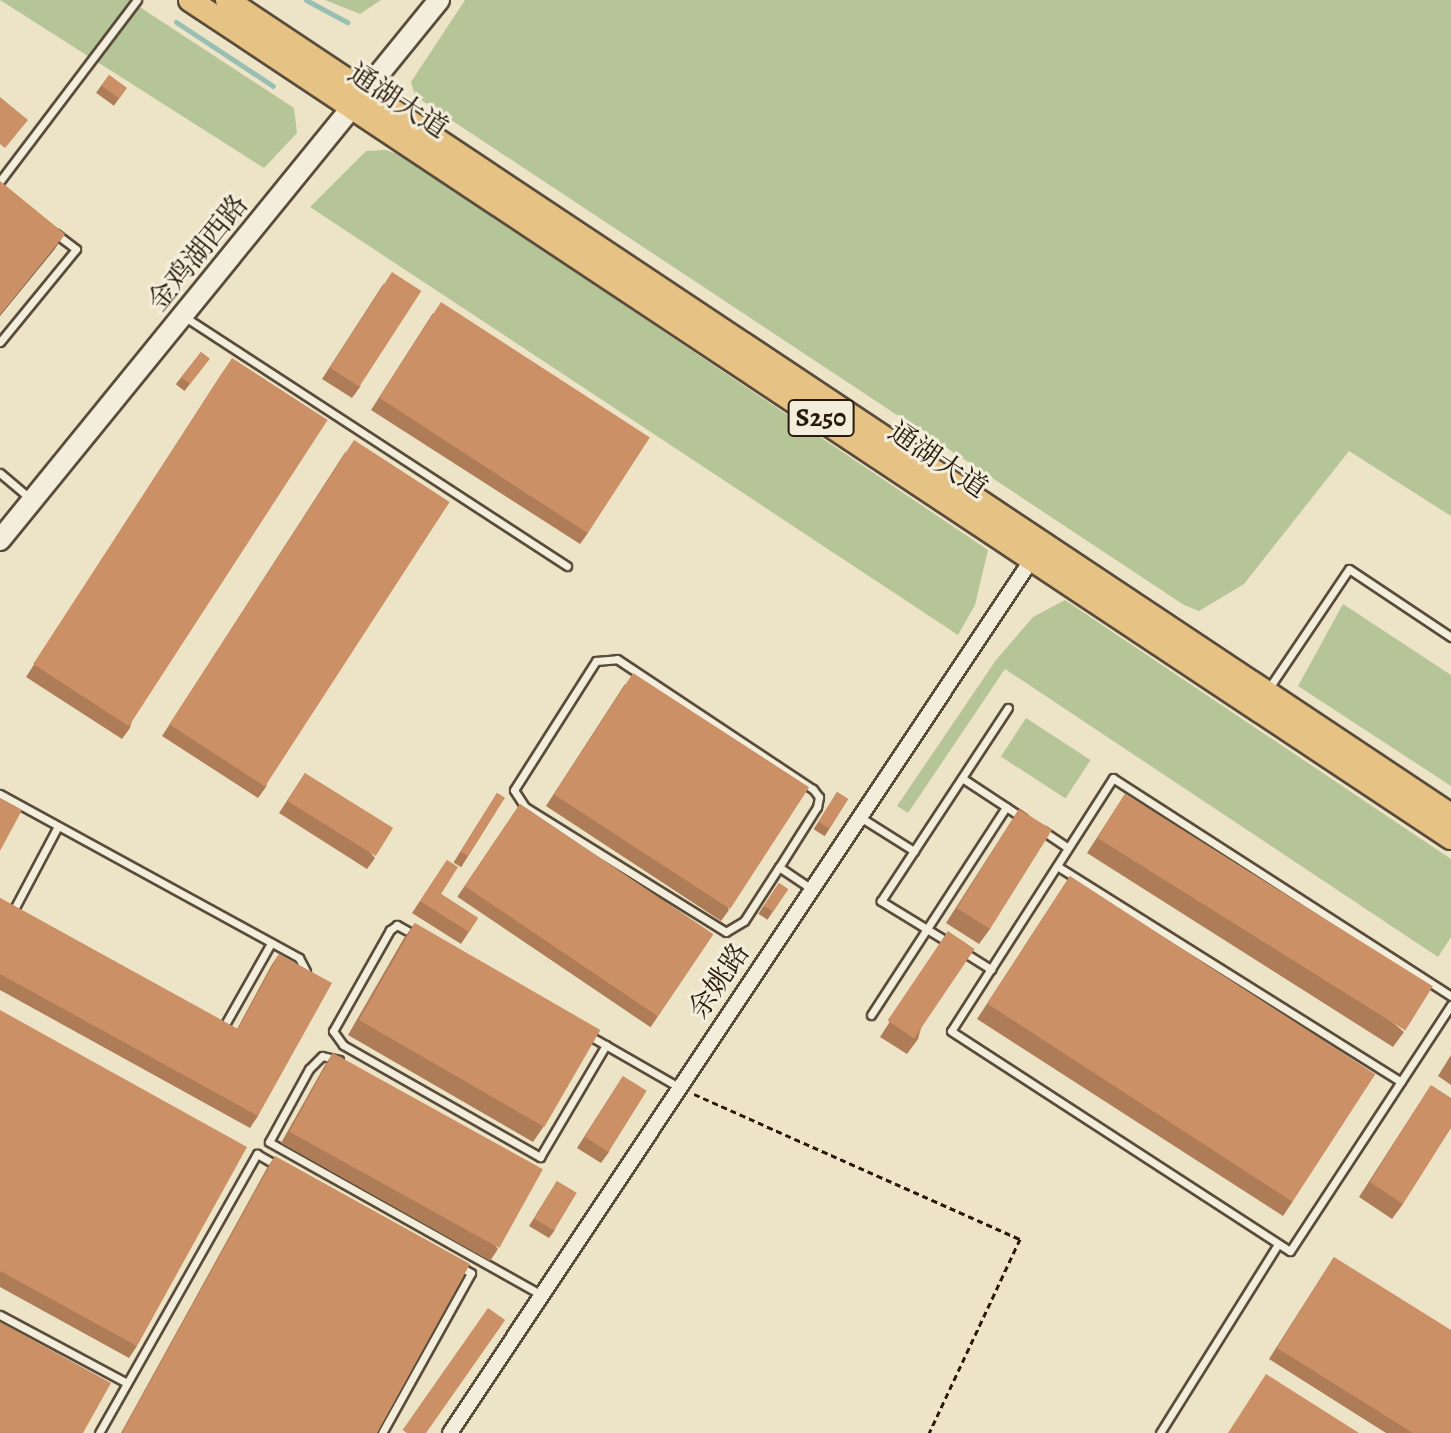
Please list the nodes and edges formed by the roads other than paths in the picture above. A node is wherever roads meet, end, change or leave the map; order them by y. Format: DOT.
graph roads {
  1 [pos="137,0"];
  2 [pos="190,0"];
  3 [pos="227,0"];
  4 [pos="439,0"];
  5 [pos="359,100"];
  6 [pos="0,181"];
  7 [pos="50,230"];
  8 [pos="183,316"];
  9 [pos="0,342"];
  10 [pos="0,473"];
  11 [pos="33,500"];
  12 [pos="0,540"];
  13 [pos="1032,559"];
  14 [pos="567,566"];
  15 [pos="1451,637"];
  16 [pos="1266,692"];
  17 [pos="1008,708"];
  18 [pos="962,778"];
  19 [pos="0,794"];
  20 [pos="1006,807"];
  21 [pos="1451,815"];
  22 [pos="860,817"];
  23 [pos="58,826"];
  24 [pos="1451,838"];
  25 [pos="1068,848"];
  26 [pos="914,851"];
  27 [pos="1057,866"];
  28 [pos="779,867"];
  29 [pos="812,889"];
  30 [pos="24,920"];
  31 [pos="927,930"];
  32 [pos="424,940"];
  33 [pos="271,943"];
  34 [pos="991,969"];
  35 [pos="306,971"];
  36 [pos="1451,996"];
  37 [pos="1451,1005"];
  38 [pos="871,1015"];
  39 [pos="209,1021"];
  40 [pos="580,1030"];
  41 [pos="606,1045"];
  42 [pos="346,1063"];
  43 [pos="1401,1082"];
  44 [pos="680,1088"];
  45 [pos="284,1169"];
  46 [pos="1278,1244"];
  47 [pos="444,1258"];
  48 [pos="542,1295"];
  49 [pos="0,1315"];
  50 [pos="127,1383"];
  51 [pos="99,1433"];
  52 [pos="382,1433"];
  53 [pos="450,1433"];
  54 [pos="1160,1433"];
  1 -- 6 [label="lane"];
  2 -- 5 [label="main road, 通湖大道 / S250"];
  3 -- 5 [label="main road, 通湖大道 / S250"];
  4 -- 5 [label="street, 金鸡湖西路"];
  5 -- 8 [label="street, 金鸡湖西路"];
  5 -- 13 [label="main road, 通湖大道 / S250"];
  5 -- 16 [label="main road, 通湖大道 / S250"];
  7 -- 9 [label="lane"];
  8 -- 11 [label="street, 金鸡湖西路"];
  8 -- 14 [label="lane"];
  10 -- 11 [label="lane"];
  11 -- 12 [label="street, 金鸡湖西路"];
  13 -- 22 [label="street, 余姚路"];
  13 -- 24 [label="main road, 通湖大道 / S250"];
  15 -- 16 [label="lane"];
  16 -- 21 [label="main road, 通湖大道 / S250"];
  17 -- 18 [label="lane"];
  18 -- 20 [label="lane"];
  18 -- 26 [label="lane"];
  19 -- 23 [label="lane"];
  20 -- 25 [label="lane"];
  20 -- 31 [label="lane"];
  22 -- 26 [label="lane"];
  22 -- 29 [label="street, 余姚路"];
  23 -- 30 [label="lane"];
  23 -- 33 [label="lane"];
  25 -- 27 [label="lane"];
  25 -- 36 [label="lane"];
  26 -- 31 [label="lane"];
  27 -- 34 [label="lane"];
  27 -- 43 [label="lane"];
  28 -- 28 [label="lane"];
  28 -- 29 [label="lane"];
  29 -- 44 [label="street, 余姚路"];
  31 -- 34 [label="lane"];
  31 -- 38 [label="lane"];
  32 -- 41 [label="lane"];
  33 -- 35 [label="lane"];
  33 -- 39 [label="lane"];
  34 -- 46 [label="lane"];
  37 -- 43 [label="lane"];
  40 -- 41 [label="lane"];
  41 -- 44 [label="lane"];
  42 -- 48 [label="lane"];
  43 -- 46 [label="lane"];
  44 -- 48 [label="street, 余姚路"];
  45 -- 50 [label="lane"];
  46 -- 54 [label="lane"];
  47 -- 52 [label="lane"];
  48 -- 53 [label="street, 余姚路"];
  49 -- 50 [label="lane"];
  50 -- 51 [label="lane"];
}
